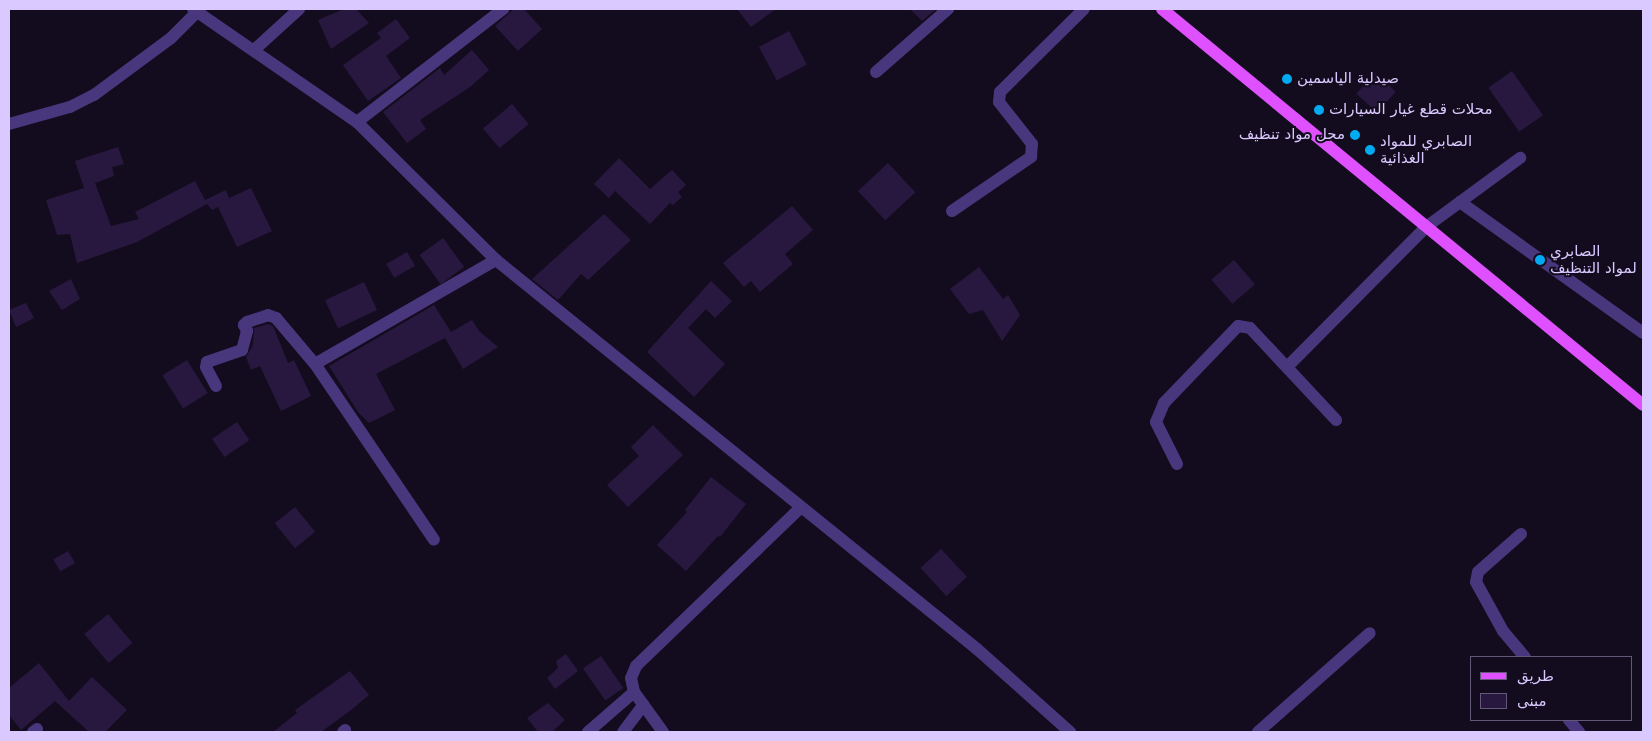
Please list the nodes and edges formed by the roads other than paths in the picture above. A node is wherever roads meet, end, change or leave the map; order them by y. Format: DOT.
graph roads {
  1 [pos="299,9"];
  2 [pos="503,9"];
  3 [pos="948,9"];
  4 [pos="1084,9"];
  5 [pos="1162,9"];
  6 [pos="197,10"];
  7 [pos="254,50"];
  8 [pos="876,72"];
  9 [pos="357,122"];
  10 [pos="9,124"];
  11 [pos="1520,158"];
  12 [pos="1460,202"];
  13 [pos="952,211"];
  14 [pos="1426,227"];
  15 [pos="496,260"];
  16 [pos="1643,333"];
  17 [pos="314,364"];
  18 [pos="1288,366"];
  19 [pos="216,386"];
  20 [pos="1643,405"];
  21 [pos="1336,420"];
  22 [pos="1177,464"];
  23 [pos="800,508"];
  24 [pos="1521,534"];
  25 [pos="434,540"];
  26 [pos="1370,633"];
  27 [pos="1524,656"];
  28 [pos="634,692"];
  29 [pos="643,704"];
  30 [pos="1569,721"];
  31 [pos="588,732"];
  32 [pos="623,732"];
  33 [pos="663,732"];
  34 [pos="1070,732"];
  35 [pos="1258,732"];
  36 [pos="1579,732"];
  1 -- 7 [label="street"];
  2 -- 9 [label="street"];
  3 -- 8 [label="street"];
  4 -- 13 [label="street"];
  5 -- 14 [label="main road"];
  6 -- 7 [label="street"];
  6 -- 10 [label="street"];
  7 -- 9 [label="street"];
  9 -- 15 [label="street"];
  11 -- 12 [label="street"];
  12 -- 14 [label="street"];
  12 -- 16 [label="street"];
  14 -- 18 [label="street"];
  14 -- 20 [label="main road"];
  15 -- 17 [label="street"];
  15 -- 23 [label="street"];
  17 -- 19 [label="street"];
  17 -- 25 [label="street"];
  18 -- 21 [label="street"];
  18 -- 22 [label="street"];
  23 -- 28 [label="street"];
  23 -- 34 [label="street"];
  24 -- 27 [label="street"];
  26 -- 35 [label="street"];
  28 -- 29 [label="street"];
  28 -- 31 [label="street"];
  29 -- 32 [label="street"];
  29 -- 33 [label="street"];
  30 -- 36 [label="street"];
}
